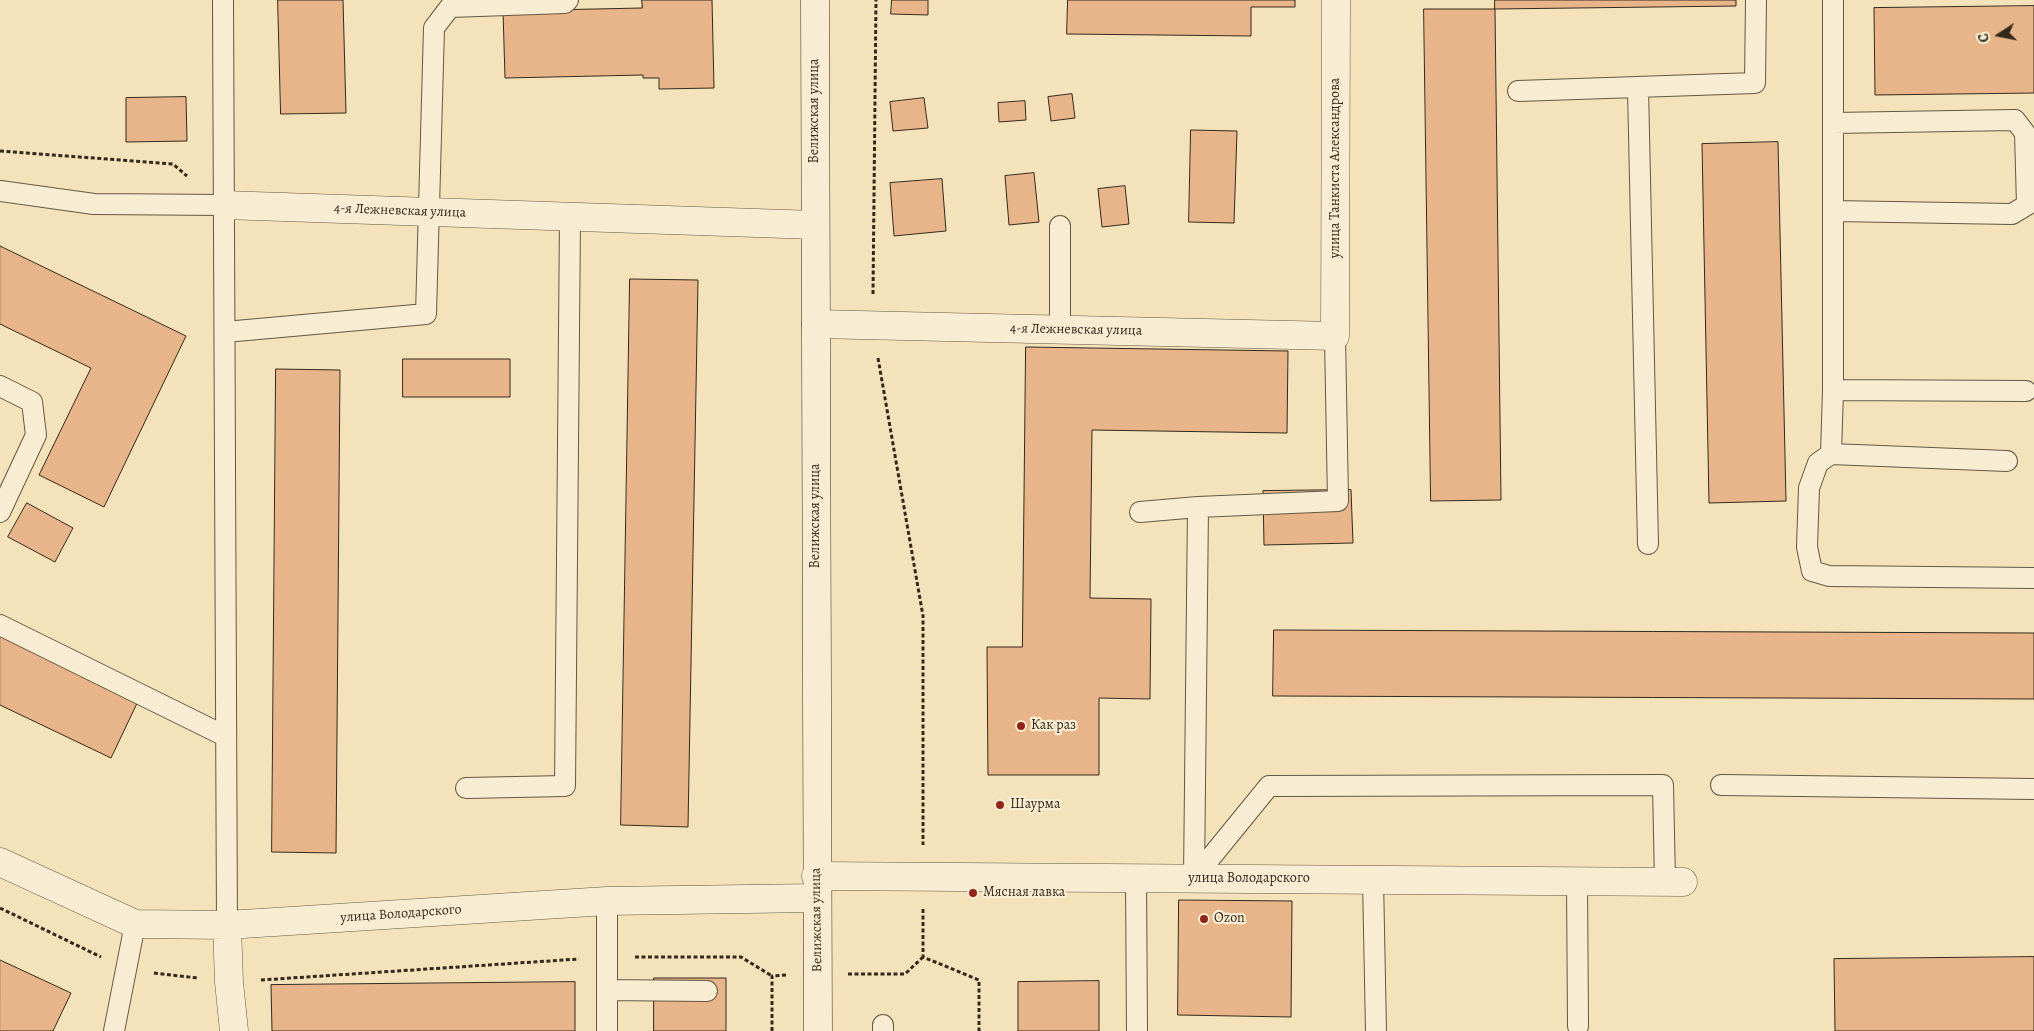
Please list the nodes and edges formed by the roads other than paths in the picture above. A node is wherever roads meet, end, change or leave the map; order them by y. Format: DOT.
graph roads {
  1 [pos="223,0"];
  2 [pos="568,0"];
  3 [pos="815,0"];
  4 [pos="1336,0"];
  5 [pos="1756,0"];
  6 [pos="1833,0"];
  7 [pos="1638,88"];
  8 [pos="1518,91"];
  9 [pos="1833,123"];
  10 [pos="0,191"];
  11 [pos="224,205"];
  12 [pos="1833,211"];
  13 [pos="430,212"];
  14 [pos="570,217"];
  15 [pos="816,225"];
  16 [pos="1060,226"];
  17 [pos="816,324"];
  18 [pos="1060,329"];
  19 [pos="225,332"];
  20 [pos="1336,336"];
  21 [pos="0,386"];
  22 [pos="1833,390"];
  23 [pos="2026,391"];
  24 [pos="1831,454"];
  25 [pos="2007,461"];
  26 [pos="1198,507"];
  27 [pos="0,512"];
  28 [pos="1140,512"];
  29 [pos="1648,544"];
  30 [pos="2034,578"];
  31 [pos="0,625"];
  32 [pos="225,736"];
  33 [pos="1721,785"];
  34 [pos="466,788"];
  35 [pos="2034,789"];
  36 [pos="0,862"];
  37 [pos="1136,878"];
  38 [pos="1194,878"];
  39 [pos="1373,879"];
  40 [pos="1577,881"];
  41 [pos="1674,882"];
  42 [pos="816,887"];
  43 [pos="607,901"];
  44 [pos="135,924"];
  45 [pos="227,925"];
  46 [pos="607,990"];
  47 [pos="707,991"];
  48 [pos="1578,1026"];
  49 [pos="114,1031"];
  50 [pos="234,1031"];
  51 [pos="607,1031"];
  52 [pos="818,1031"];
  53 [pos="1137,1031"];
  54 [pos="1376,1031"];
  1 -- 11 [label="lane"];
  2 -- 13 [label="lane"];
  3 -- 15 [label="street, Велижская улица"];
  4 -- 20 [label="street, улица Танкиста Александрова"];
  5 -- 7 [label="lane"];
  6 -- 9 [label="lane"];
  7 -- 8 [label="lane"];
  7 -- 29 [label="lane"];
  9 -- 12 [label="lane"];
  9 -- 12 [label="lane"];
  10 -- 11 [label="lane"];
  11 -- 13 [label="street, 4-я Лежневская улица"];
  11 -- 19 [label="lane"];
  12 -- 22 [label="lane"];
  13 -- 14 [label="street, 4-я Лежневская улица"];
  13 -- 19 [label="lane"];
  14 -- 15 [label="street, 4-я Лежневская улица"];
  14 -- 34 [label="lane"];
  15 -- 17 [label="street, Велижская улица"];
  16 -- 18 [label="lane"];
  17 -- 18 [label="street, 4-я Лежневская улица"];
  17 -- 42 [label="street, Велижская улица"];
  18 -- 20 [label="street, 4-я Лежневская улица"];
  19 -- 32 [label="lane"];
  20 -- 26 [label="lane"];
  21 -- 27 [label="lane"];
  22 -- 23 [label="lane"];
  22 -- 24 [label="lane"];
  24 -- 25 [label="lane"];
  24 -- 30 [label="lane"];
  26 -- 28 [label="lane"];
  26 -- 38 [label="lane"];
  31 -- 32 [label="lane"];
  32 -- 45 [label="lane"];
  33 -- 35 [label="lane"];
  36 -- 44 [label="street, улица Володарского"];
  37 -- 38 [label="street, улица Володарского"];
  37 -- 42 [label="street, улица Володарского"];
  37 -- 53 [label="lane"];
  38 -- 39 [label="street, улица Володарского"];
  38 -- 41 [label="lane"];
  39 -- 40 [label="street, улица Володарского"];
  39 -- 54 [label="lane"];
  40 -- 41 [label="street, улица Володарского"];
  40 -- 48 [label="lane"];
  42 -- 43 [label="street, улица Володарского"];
  42 -- 52 [label="street, Велижская улица"];
  43 -- 45 [label="street, улица Володарского"];
  43 -- 46 [label="lane"];
  44 -- 45 [label="street, улица Володарского"];
  44 -- 49 [label="lane"];
  45 -- 50 [label="street"];
  46 -- 47 [label="lane"];
  46 -- 51 [label="lane"];
}
